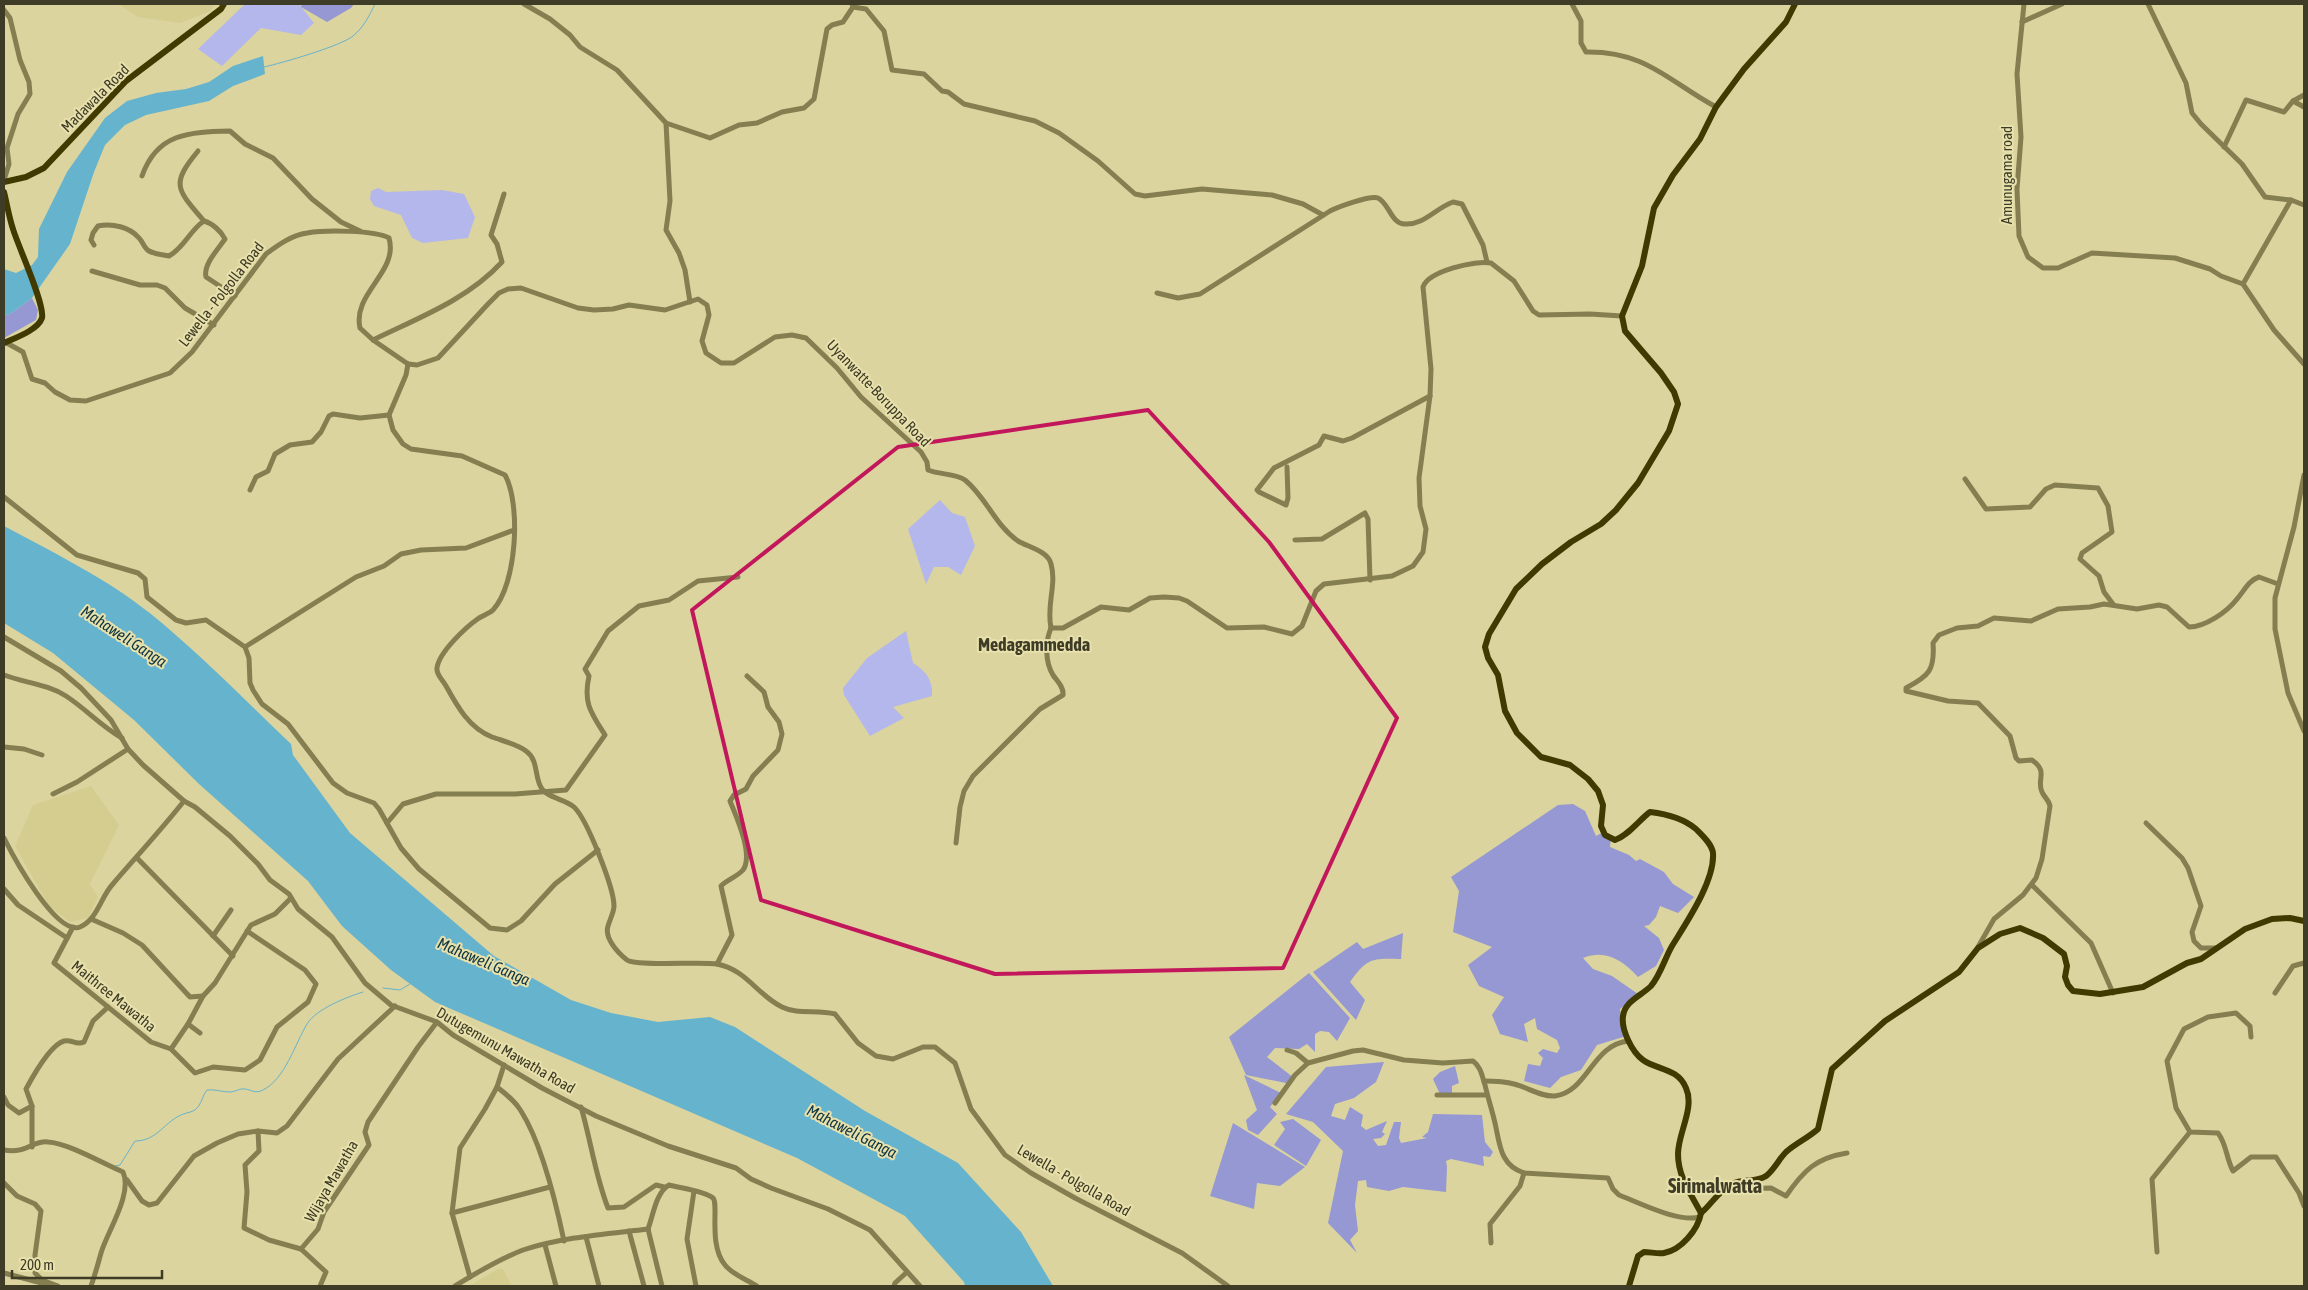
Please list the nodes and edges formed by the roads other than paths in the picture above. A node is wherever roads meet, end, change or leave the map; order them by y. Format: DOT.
graph roads {
  1 [pos="224,4"];
  2 [pos="524,4"];
  3 [pos="1572,4"];
  4 [pos="1794,4"];
  5 [pos="2024,4"];
  6 [pos="2062,4"];
  7 [pos="2148,4"];
  8 [pos="852,5"];
  9 [pos="4,10"];
  10 [pos="2022,22"];
  11 [pos="2304,95"];
  12 [pos="2293,102"];
  13 [pos="1716,107"];
  14 [pos="2304,107"];
  15 [pos="666,123"];
  16 [pos="2224,147"];
  17 [pos="198,151"];
  18 [pos="142,176"];
  19 [pos="4,181"];
  20 [pos="4,192"];
  21 [pos="504,194"];
  22 [pos="2291,200"];
  23 [pos="2304,205"];
  24 [pos="1323,215"];
  25 [pos="204,221"];
  26 [pos="361,232"];
  27 [pos="94,245"];
  28 [pos="1487,262"];
  29 [pos="92,271"];
  30 [pos="2243,284"];
  31 [pos="1156,293"];
  32 [pos="235,296"];
  33 [pos="690,302"];
  34 [pos="1622,316"];
  35 [pos="214,325"];
  36 [pos="373,340"];
  37 [pos="4,343"];
  38 [pos="408,364"];
  39 [pos="2304,364"];
  40 [pos="1430,396"];
  41 [pos="389,415"];
  42 [pos="1288,467"];
  43 [pos="2304,476"];
  44 [pos="1965,479"];
  45 [pos="250,490"];
  46 [pos="4,497"];
  47 [pos="514,530"];
  48 [pos="1295,540"];
  49 [pos="738,577"];
  50 [pos="1370,580"];
  51 [pos="2278,584"];
  52 [pos="2112,604"];
  53 [pos="1051,628"];
  54 [pos="4,637"];
  55 [pos="245,646"];
  56 [pos="4,675"];
  57 [pos="747,676"];
  58 [pos="2304,731"];
  59 [pos="123,739"];
  60 [pos="4,747"];
  61 [pos="128,749"];
  62 [pos="42,755"];
  63 [pos="544,791"];
  64 [pos="53,794"];
  65 [pos="184,802"];
  66 [pos="2146,823"];
  67 [pos="386,824"];
  68 [pos="4,838"];
  69 [pos="956,843"];
  70 [pos="598,850"];
  71 [pos="137,858"];
  72 [pos="2032,885"];
  73 [pos="4,890"];
  74 [pos="292,898"];
  75 [pos="231,910"];
  76 [pos="91,918"];
  77 [pos="2304,921"];
  78 [pos="73,927"];
  79 [pos="247,931"];
  80 [pos="213,936"];
  81 [pos="67,938"];
  82 [pos="1978,948"];
  83 [pos="2220,948"];
  84 [pos="233,956"];
  85 [pos="2304,963"];
  86 [pos="717,964"];
  87 [pos="2112,993"];
  88 [pos="2275,993"];
  89 [pos="202,996"];
  90 [pos="190,997"];
  91 [pos="395,1006"];
  92 [pos="108,1007"];
  93 [pos="195,1008"];
  94 [pos="437,1022"];
  95 [pos="188,1024"];
  96 [pos="200,1033"];
  97 [pos="2251,1037"];
  98 [pos="1629,1041"];
  99 [pos="171,1049"];
  100 [pos="1287,1050"];
  101 [pos="1308,1063"];
  102 [pos="504,1065"];
  103 [pos="1484,1082"];
  104 [pos="496,1087"];
  105 [pos="1437,1095"];
  106 [pos="1487,1095"];
  107 [pos="4,1097"];
  108 [pos="1275,1103"];
  109 [pos="32,1106"];
  110 [pos="581,1107"];
  111 [pos="258,1130"];
  112 [pos="2190,1132"];
  113 [pos="32,1147"];
  114 [pos="4,1150"];
  115 [pos="1847,1154"];
  116 [pos="1524,1173"];
  117 [pos="127,1180"];
  118 [pos="4,1183"];
  119 [pos="550,1187"];
  120 [pos="664,1187"];
  121 [pos="1724,1189"];
  122 [pos="694,1191"];
  123 [pos="2304,1206"];
  124 [pos="452,1213"];
  125 [pos="1701,1215"];
  126 [pos="648,1229"];
  127 [pos="629,1231"];
  128 [pos="586,1237"];
  129 [pos="564,1241"];
  130 [pos="1491,1243"];
  131 [pos="545,1245"];
  132 [pos="301,1249"];
  133 [pos="2157,1252"];
  134 [pos="907,1272"];
  135 [pos="4,1273"];
  136 [pos="470,1277"];
  137 [pos="56,1286"];
  138 [pos="91,1286"];
  139 [pos="320,1286"];
  140 [pos="454,1286"];
  141 [pos="556,1286"];
  142 [pos="599,1286"];
  143 [pos="644,1286"];
  144 [pos="662,1286"];
  145 [pos="696,1286"];
  146 [pos="757,1286"];
  147 [pos="894,1286"];
  148 [pos="920,1286"];
  149 [pos="1228,1286"];
  150 [pos="1629,1286"];
  1 -- 19 [label="main road, Madawala Road"];
  2 -- 15 [label="street"];
  3 -- 13 [label="street"];
  4 -- 13 [label="main road"];
  5 -- 10 [label="street, Amunugama road"];
  6 -- 10 [label="street"];
  7 -- 16 [label="street"];
  8 -- 15 [label="street"];
  8 -- 24 [label="street"];
  9 -- 19 [label="street"];
  10 -- 30 [label="street, Amunugama road"];
  11 -- 12 [label="street"];
  12 -- 14 [label="street"];
  12 -- 16 [label="street"];
  13 -- 34 [label="main road"];
  15 -- 33 [label="street"];
  16 -- 22 [label="street"];
  17 -- 25 [label="street"];
  18 -- 26 [label="street"];
  20 -- 37 [label="main road"];
  21 -- 36 [label="street"];
  22 -- 23 [label="street"];
  22 -- 30 [label="street"];
  24 -- 28 [label="street"];
  24 -- 31 [label="street"];
  25 -- 27 [label="street"];
  25 -- 32 [label="street"];
  26 -- 32 [label="street, Lewella - Polgolla Road"];
  26 -- 36 [label="street, Lewella - Polgolla Road"];
  28 -- 34 [label="street"];
  28 -- 40 [label="street"];
  29 -- 35 [label="street"];
  30 -- 39 [label="street"];
  32 -- 35 [label="street, Lewella - Polgolla Road"];
  33 -- 38 [label="street"];
  33 -- 53 [label="street, Uyanwatte-Boruppa Road"];
  34 -- 98 [label="main road"];
  35 -- 37 [label="street, Lewella - Polgolla Road"];
  36 -- 38 [label="street, Lewella - Polgolla Road"];
  38 -- 41 [label="street"];
  40 -- 42 [label="street"];
  40 -- 50 [label="street"];
  41 -- 45 [label="street"];
  41 -- 47 [label="street"];
  43 -- 51 [label="street"];
  44 -- 52 [label="street"];
  46 -- 55 [label="street"];
  47 -- 55 [label="street"];
  47 -- 63 [label="street"];
  48 -- 50 [label="street"];
  49 -- 63 [label="street"];
  50 -- 53 [label="street"];
  51 -- 52 [label="street"];
  51 -- 58 [label="street"];
  52 -- 72 [label="street"];
  53 -- 69 [label="street"];
  54 -- 59 [label="street, Dutugemunu Mawatha Road"];
  55 -- 67 [label="street"];
  56 -- 59 [label="street"];
  57 -- 86 [label="street"];
  59 -- 61 [label="street, Dutugemunu Mawatha Road"];
  60 -- 62 [label="street"];
  61 -- 64 [label="street"];
  61 -- 65 [label="street, Dutugemunu Mawatha Road"];
  63 -- 67 [label="street"];
  63 -- 70 [label="street, Lewella - Polgolla Road"];
  65 -- 71 [label="street"];
  65 -- 74 [label="street, Dutugemunu Mawatha Road"];
  66 -- 83 [label="street"];
  67 -- 70 [label="street"];
  68 -- 78 [label="street"];
  70 -- 86 [label="street, Lewella - Polgolla Road"];
  71 -- 76 [label="street"];
  71 -- 80 [label="street"];
  72 -- 82 [label="street"];
  72 -- 87 [label="street"];
  73 -- 81 [label="street"];
  74 -- 79 [label="street"];
  74 -- 91 [label="street, Dutugemunu Mawatha Road"];
  75 -- 80 [label="street"];
  76 -- 78 [label="street"];
  76 -- 90 [label="street"];
  77 -- 83 [label="main road"];
  78 -- 81 [label="street, Maithree Mawatha"];
  79 -- 84 [label="street"];
  79 -- 99 [label="street"];
  80 -- 84 [label="street"];
  81 -- 92 [label="street, Maithree Mawatha"];
  82 -- 87 [label="main road"];
  82 -- 121 [label="main road"];
  83 -- 87 [label="main road"];
  84 -- 89 [label="street"];
  85 -- 88 [label="street"];
  86 -- 149 [label="street, Lewella - Polgolla Road"];
  89 -- 90 [label="street"];
  89 -- 93 [label="street"];
  90 -- 93 [label="street"];
  91 -- 94 [label="street, Dutugemunu Mawatha Road"];
  91 -- 111 [label="street"];
  92 -- 99 [label="street, Maithree Mawatha"];
  92 -- 109 [label="street"];
  93 -- 95 [label="street"];
  94 -- 102 [label="street, Dutugemunu Mawatha Road"];
  94 -- 132 [label="street, Wijaya Mawatha"];
  95 -- 96 [label="street"];
  95 -- 99 [label="street"];
  97 -- 112 [label="street"];
  98 -- 103 [label="street"];
  98 -- 125 [label="main road"];
  100 -- 101 [label="street"];
  101 -- 103 [label="street"];
  101 -- 108 [label="street"];
  102 -- 104 [label="street"];
  102 -- 110 [label="street, Dutugemunu Mawatha Road"];
  103 -- 106 [label="street"];
  104 -- 119 [label="street"];
  104 -- 124 [label="street"];
  105 -- 106 [label="street"];
  106 -- 116 [label="street"];
  107 -- 109 [label="street"];
  109 -- 113 [label="street"];
  110 -- 120 [label="street"];
  110 -- 134 [label="street, Dutugemunu Mawatha Road"];
  111 -- 117 [label="street"];
  111 -- 132 [label="street"];
  112 -- 123 [label="street"];
  112 -- 133 [label="street"];
  113 -- 114 [label="street"];
  113 -- 117 [label="street"];
  115 -- 121 [label="street"];
  116 -- 125 [label="street"];
  116 -- 130 [label="street"];
  117 -- 138 [label="street"];
  118 -- 137 [label="street"];
  119 -- 124 [label="street"];
  119 -- 129 [label="street"];
  120 -- 122 [label="street"];
  120 -- 126 [label="street"];
  121 -- 125 [label="main road"];
  122 -- 145 [label="street"];
  122 -- 146 [label="street"];
  124 -- 136 [label="street"];
  125 -- 150 [label="main road"];
  126 -- 127 [label="street"];
  126 -- 144 [label="street"];
  127 -- 128 [label="street"];
  127 -- 143 [label="street"];
  128 -- 129 [label="street"];
  128 -- 142 [label="street"];
  129 -- 131 [label="street"];
  131 -- 136 [label="street"];
  131 -- 141 [label="street"];
  132 -- 139 [label="street"];
  134 -- 147 [label="street"];
  134 -- 148 [label="street, Dutugemunu Mawatha Road"];
  135 -- 137 [label="street"];
  136 -- 140 [label="street"];
}
